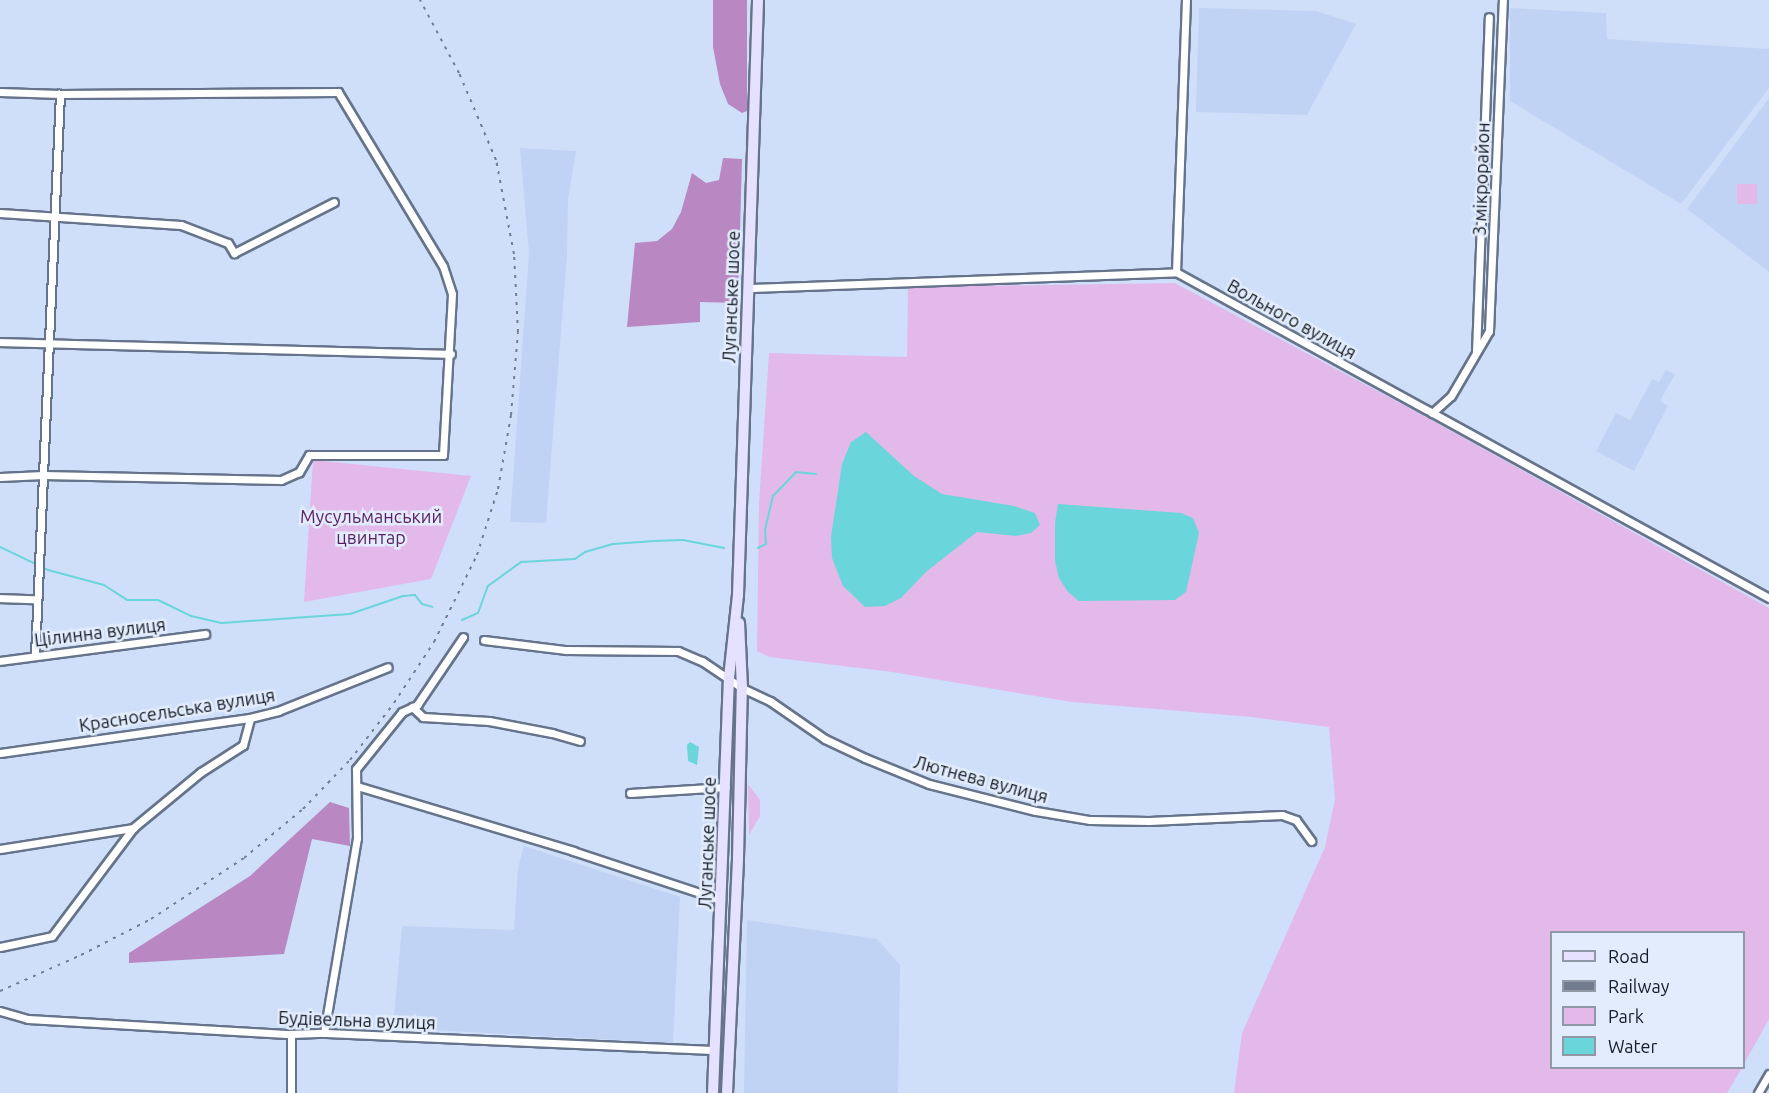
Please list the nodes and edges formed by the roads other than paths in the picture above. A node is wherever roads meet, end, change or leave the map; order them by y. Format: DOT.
graph roads {
  1 [pos="758,0"];
  2 [pos="1186,0"];
  3 [pos="1503,0"];
  4 [pos="1490,17"];
  5 [pos="0,92"];
  6 [pos="60,94"];
  7 [pos="334,202"];
  8 [pos="0,213"];
  9 [pos="54,215"];
  10 [pos="1176,272"];
  11 [pos="748,288"];
  12 [pos="0,342"];
  13 [pos="48,343"];
  14 [pos="450,354"];
  15 [pos="1475,355"];
  16 [pos="1432,413"];
  17 [pos="43,476"];
  18 [pos="0,477"];
  19 [pos="738,595"];
  20 [pos="0,598"];
  21 [pos="1769,598"];
  22 [pos="37,600"];
  23 [pos="205,634"];
  24 [pos="463,637"];
  25 [pos="484,640"];
  26 [pos="35,655"];
  27 [pos="0,661"];
  28 [pos="388,667"];
  29 [pos="729,678"];
  30 [pos="742,688"];
  31 [pos="412,707"];
  32 [pos="250,718"];
  33 [pos="580,741"];
  34 [pos="0,753"];
  35 [pos="357,786"];
  36 [pos="726,788"];
  37 [pos="630,793"];
  38 [pos="133,828"];
  39 [pos="1311,842"];
  40 [pos="0,849"];
  41 [pos="721,900"];
  42 [pos="0,947"];
  43 [pos="0,1011"];
  44 [pos="324,1033"];
  45 [pos="291,1034"];
  46 [pos="715,1050"];
  47 [pos="1769,1074"];
  48 [pos="291,1093"];
  49 [pos="713,1093"];
  50 [pos="728,1093"];
  51 [pos="1758,1093"];
  1 -- 11 [label="main road, Луганське шосе"];
  2 -- 10 [label="street"];
  3 -- 15 [label="street, 3 мікрорайон"];
  4 -- 15 [label="street, 3 мікрорайон"];
  5 -- 6 [label="street"];
  6 -- 9 [label="street"];
  6 -- 14 [label="street"];
  7 -- 9 [label="street"];
  8 -- 9 [label="street"];
  9 -- 13 [label="street"];
  10 -- 11 [label="street"];
  10 -- 16 [label="street, Вольного вулиця"];
  11 -- 19 [label="main road, Луганське шосе"];
  12 -- 13 [label="street"];
  13 -- 14 [label="street"];
  13 -- 17 [label="street"];
  14 -- 17 [label="street"];
  15 -- 16 [label="street, 3 мікрорайон"];
  16 -- 21 [label="street, Вольного вулиця"];
  17 -- 18 [label="street"];
  17 -- 22 [label="street"];
  19 -- 29 [label="main road, Луганське шосе"];
  19 -- 30 [label="main road, Луганське шосе"];
  20 -- 22 [label="street"];
  22 -- 26 [label="street"];
  23 -- 26 [label="street, Цілинна вулиця"];
  24 -- 31 [label="street"];
  25 -- 29 [label="street, Лютнева вулиця"];
  26 -- 27 [label="street, Цілинна вулиця"];
  28 -- 32 [label="street, Красносельська вулиця"];
  29 -- 30 [label="street, Лютнева вулиця"];
  29 -- 36 [label="main road, Луганське шосе"];
  30 -- 39 [label="street, Лютнева вулиця"];
  30 -- 50 [label="main road, Луганське шосе"];
  31 -- 33 [label="street"];
  31 -- 35 [label="street"];
  32 -- 34 [label="street, Красносельська вулиця"];
  32 -- 38 [label="street"];
  35 -- 41 [label="street"];
  35 -- 44 [label="street"];
  36 -- 37 [label="street"];
  36 -- 41 [label="main road, Луганське шосе"];
  38 -- 40 [label="street"];
  38 -- 42 [label="street"];
  41 -- 46 [label="main road, Луганське шосе"];
  43 -- 45 [label="street, Будівельна вулиця"];
  44 -- 45 [label="street, Будівельна вулиця"];
  44 -- 46 [label="street, Будівельна вулиця"];
  45 -- 48 [label="street"];
  46 -- 49 [label="main road, Луганське шосе"];
  47 -- 51 [label="street"];
}
